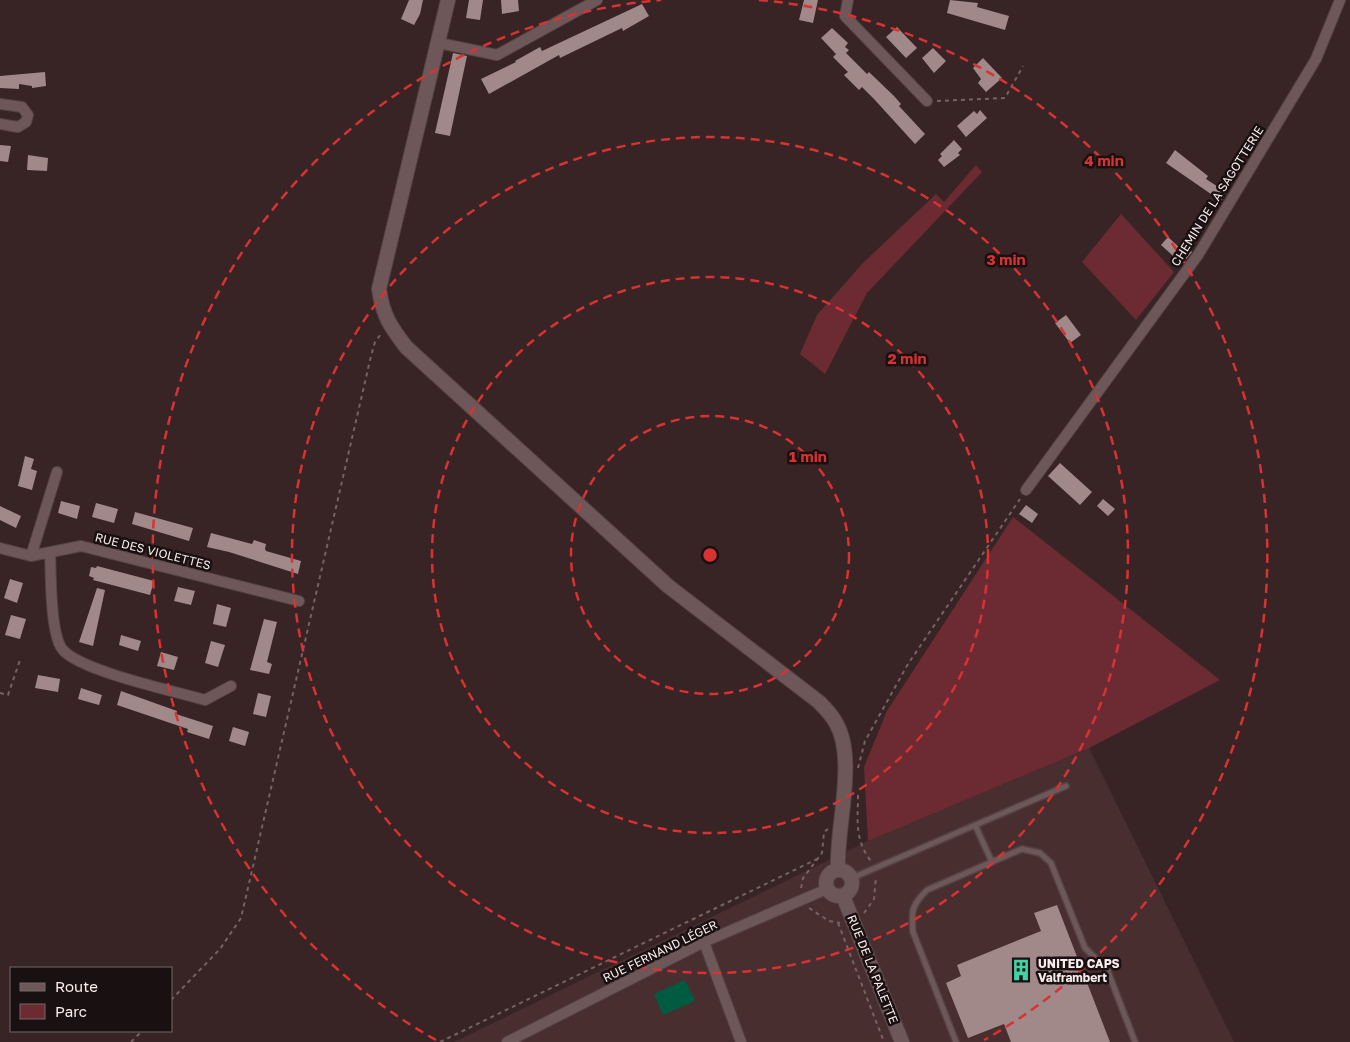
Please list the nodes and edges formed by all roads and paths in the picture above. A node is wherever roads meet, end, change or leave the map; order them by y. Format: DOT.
graph roads {
  1 [pos="448,0"];
  2 [pos="597,0"];
  3 [pos="848,0"];
  4 [pos="1340,0"];
  5 [pos="439,43"];
  6 [pos="1023,66"];
  7 [pos="927,101"];
  8 [pos="0,104"];
  9 [pos="0,124"];
  10 [pos="388,324"];
  11 [pos="57,472"];
  12 [pos="1026,490"];
  13 [pos="0,548"];
  14 [pos="50,552"];
  15 [pos="31,556"];
  16 [pos="299,601"];
  17 [pos="20,660"];
  18 [pos="231,686"];
  19 [pos="0,692"];
  20 [pos="858,771"];
  21 [pos="1066,786"];
  22 [pos="858,790"];
  23 [pos="975,825"];
  24 [pos="819,858"];
  25 [pos="992,862"];
  26 [pos="874,868"];
  27 [pos="838,869"];
  28 [pos="852,878"];
  29 [pos="827,889"];
  30 [pos="843,896"];
  31 [pos="837,922"];
  32 [pos="854,922"];
  33 [pos="704,942"];
  34 [pos="172,999"];
  35 [pos="141,1032"];
  36 [pos="131,1042"];
  37 [pos="440,1042"];
  38 [pos="507,1042"];
  39 [pos="741,1042"];
  40 [pos="884,1042"];
  41 [pos="902,1042"];
  42 [pos="956,1042"];
  43 [pos="1135,1042"];
  1 -- 5 [label="street"];
  2 -- 5 [label="street"];
  3 -- 7 [label="street"];
  4 -- 12 [label="street, CHEMIN DE LA SAGOTTERIE"];
  5 -- 10 [label="street"];
  6 -- 7 [label="path"];
  8 -- 9 [label="street"];
  10 -- 27 [label="street"];
  10 -- 34 [label="path"];
  11 -- 15 [label="street"];
  12 -- 20 [label="path"];
  13 -- 15 [label="street, RUE DES VIOLETTES"];
  14 -- 15 [label="street, RUE DES VIOLETTES"];
  14 -- 16 [label="street, RUE DES VIOLETTES"];
  14 -- 18 [label="street"];
  17 -- 19 [label="path"];
  21 -- 23 [label="lane"];
  22 -- 26 [label="path"];
  23 -- 25 [label="lane"];
  23 -- 26 [label="lane"];
  24 -- 37 [label="path"];
  25 -- 42 [label="lane"];
  25 -- 43 [label="lane"];
  26 -- 28 [label="lane"];
  26 -- 32 [label="path"];
  27 -- 28 [label="street"];
  27 -- 29 [label="street"];
  28 -- 30 [label="street"];
  29 -- 30 [label="street"];
  29 -- 33 [label="street, RUE FERNAND LÉGER"];
  30 -- 32 [label="street, RUE DE LA PALETTE"];
  31 -- 40 [label="path"];
  32 -- 41 [label="street, RUE DE LA PALETTE"];
  33 -- 38 [label="street, RUE FERNAND LÉGER"];
  33 -- 39 [label="street"];
  35 -- 36 [label="path"];
}
